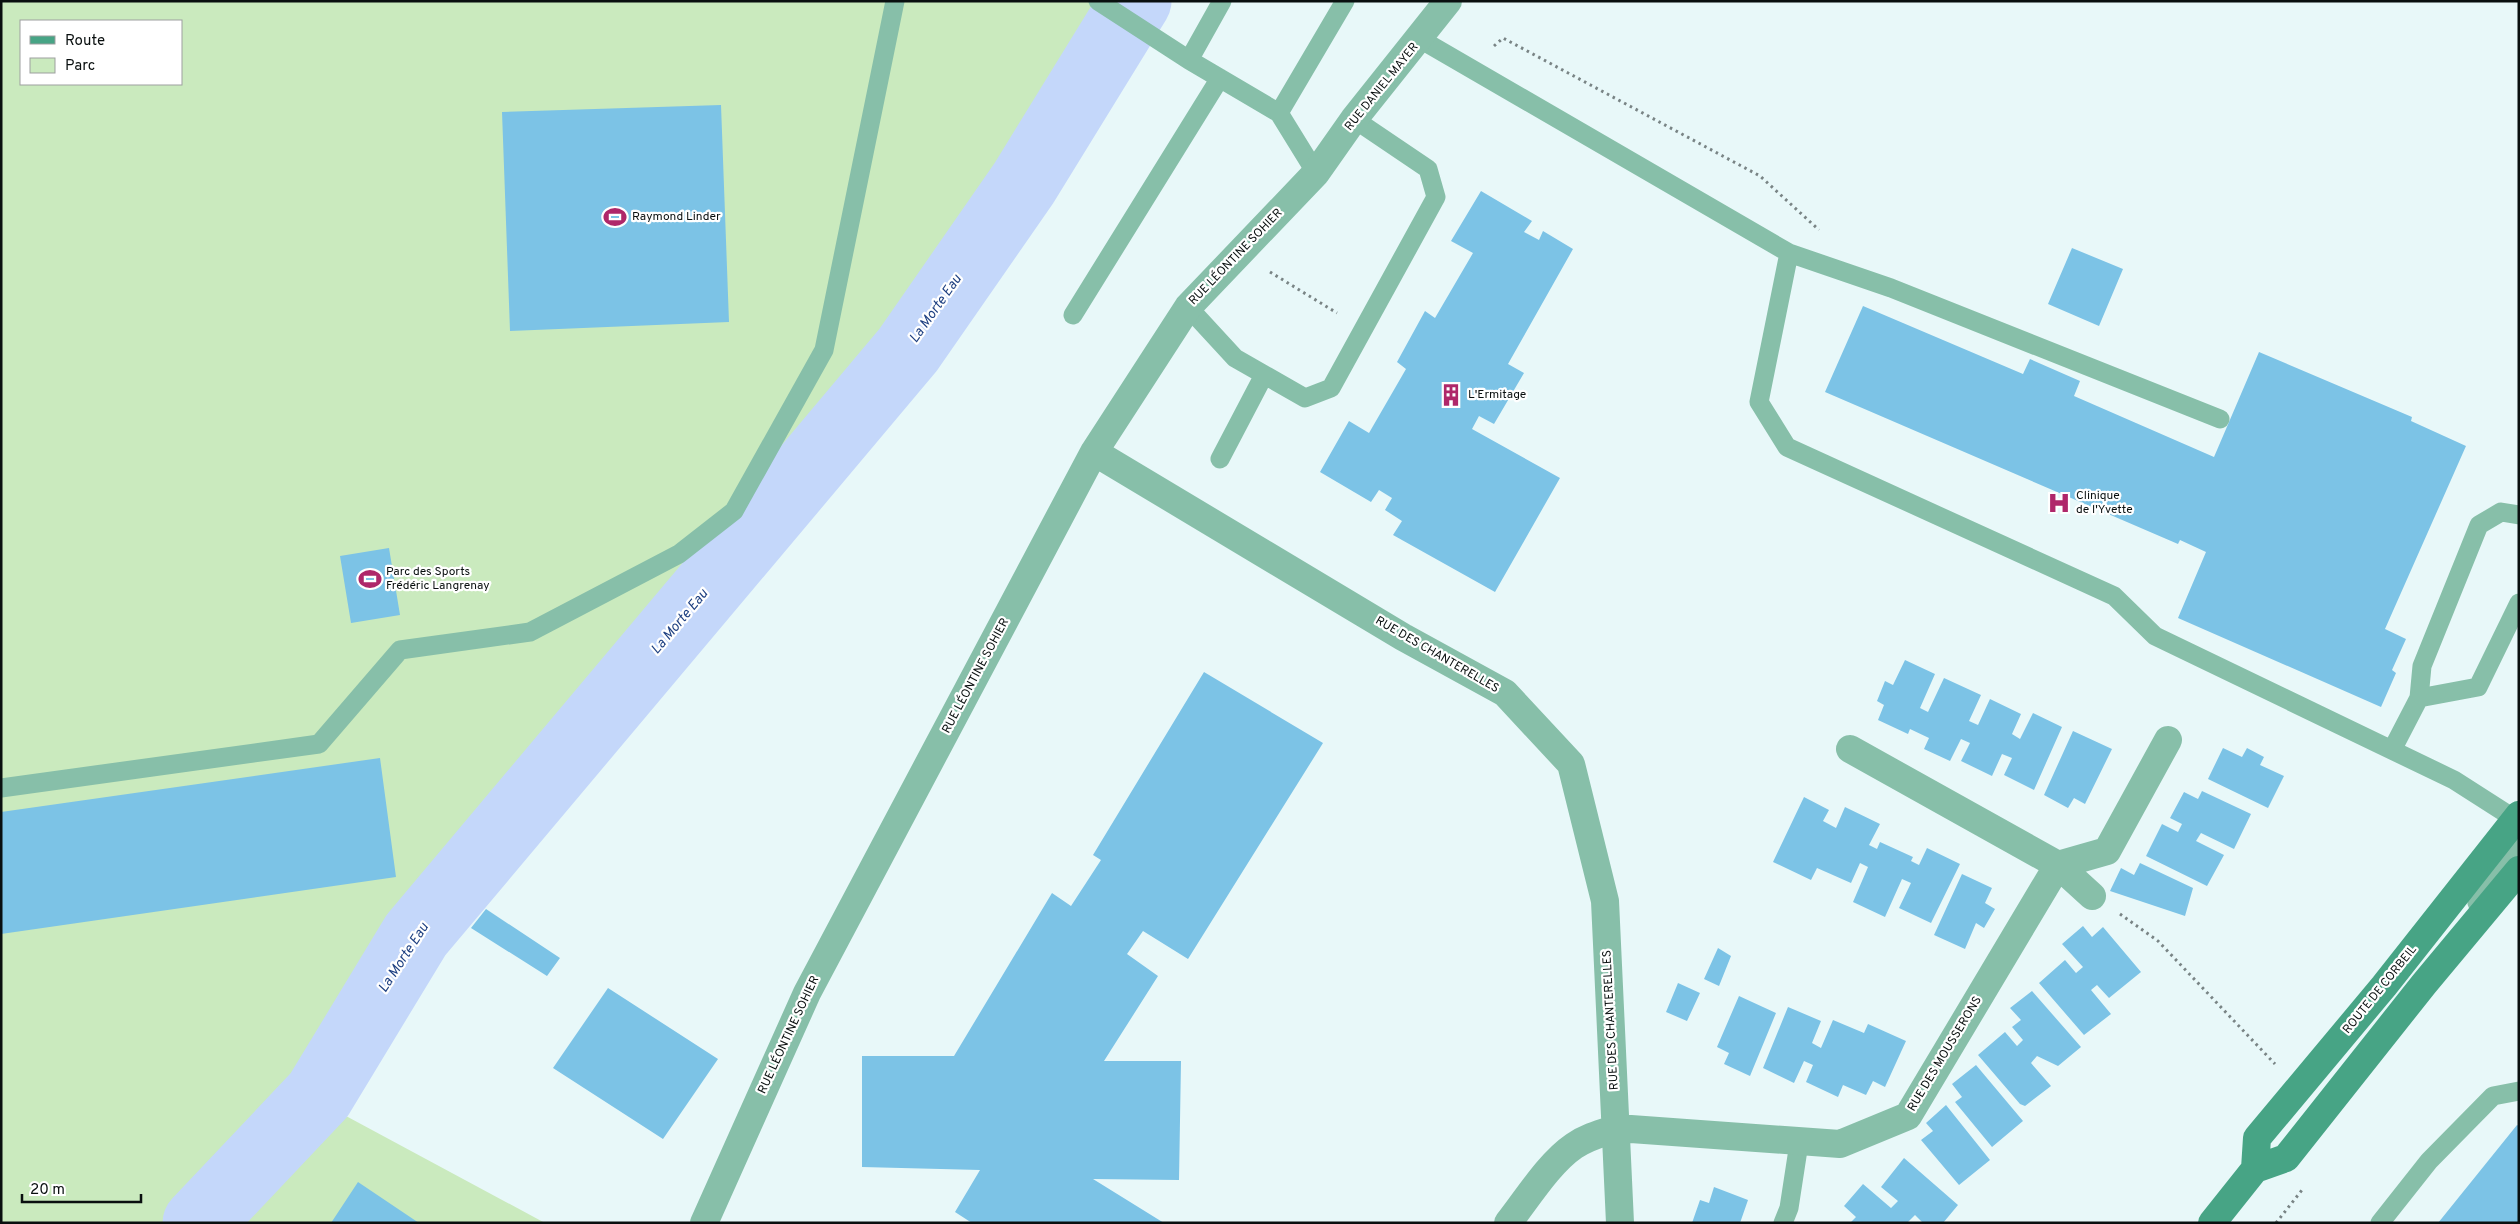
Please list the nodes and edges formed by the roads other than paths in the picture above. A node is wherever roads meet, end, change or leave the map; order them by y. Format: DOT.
graph roads {
  1 [pos="895,1"];
  2 [pos="1222,1"];
  3 [pos="1345,1"];
  4 [pos="1448,1"];
  5 [pos="1102,3"];
  6 [pos="1420,39"];
  7 [pos="1189,60"];
  8 [pos="1220,78"];
  9 [pos="1279,113"];
  10 [pos="1354,119"];
  11 [pos="1316,173"];
  12 [pos="1789,253"];
  13 [pos="1188,307"];
  14 [pos="1073,315"];
  15 [pos="1264,375"];
  16 [pos="2220,419"];
  17 [pos="1094,452"];
  18 [pos="1220,459"];
  19 [pos="2519,515"];
  20 [pos="2519,603"];
  21 [pos="2419,698"];
  22 [pos="2168,740"];
  23 [pos="1850,749"];
  24 [pos="2392,750"];
  25 [pos="1,788"];
  26 [pos="2517,817"];
  27 [pos="2058,865"];
  28 [pos="2519,870"];
  29 [pos="2092,896"];
  30 [pos="2424,984"];
  31 [pos="2519,1091"];
  32 [pos="1617,1128"];
  33 [pos="1799,1143"];
  34 [pos="2255,1169"];
  35 [pos="704,1223"];
  36 [pos="1508,1223"];
  37 [pos="1620,1223"];
  38 [pos="1784,1223"];
  39 [pos="2212,1223"];
  40 [pos="2380,1223"];
  1 -- 25 [label="lane"];
  2 -- 7 [label="lane"];
  3 -- 9 [label="lane"];
  4 -- 6 [label="street, RUE DANIEL MAYER"];
  5 -- 7 [label="lane"];
  6 -- 10 [label="street, RUE DANIEL MAYER"];
  6 -- 12 [label="lane"];
  7 -- 8 [label="lane"];
  8 -- 9 [label="lane"];
  8 -- 14 [label="lane"];
  9 -- 11 [label="lane"];
  10 -- 11 [label="street, RUE DANIEL MAYER"];
  10 -- 15 [label="lane"];
  11 -- 13 [label="street, RUE LÉONTINE SOHIER"];
  12 -- 16 [label="lane"];
  12 -- 24 [label="lane"];
  13 -- 15 [label="lane"];
  13 -- 17 [label="street, RUE LÉONTINE SOHIER"];
  15 -- 18 [label="lane"];
  17 -- 32 [label="street, RUE DES CHANTERELLES"];
  17 -- 35 [label="street, RUE LÉONTINE SOHIER"];
  19 -- 21 [label="lane"];
  20 -- 21 [label="lane"];
  21 -- 24 [label="lane"];
  22 -- 27 [label="street"];
  23 -- 27 [label="street"];
  24 -- 26 [label="lane"];
  26 -- 30 [label="lane"];
  26 -- 34 [label="main road, ROUTE DE CORBEIL"];
  27 -- 29 [label="street"];
  27 -- 33 [label="street, RUE DES MOUSSERONS"];
  28 -- 30 [label="main road"];
  30 -- 34 [label="main road"];
  31 -- 40 [label="lane"];
  32 -- 33 [label="street, RUE DES MOUSSERONS"];
  32 -- 36 [label="street"];
  32 -- 37 [label="street, RUE DES CHANTERELLES"];
  33 -- 38 [label="lane"];
  34 -- 39 [label="main road"];
}
